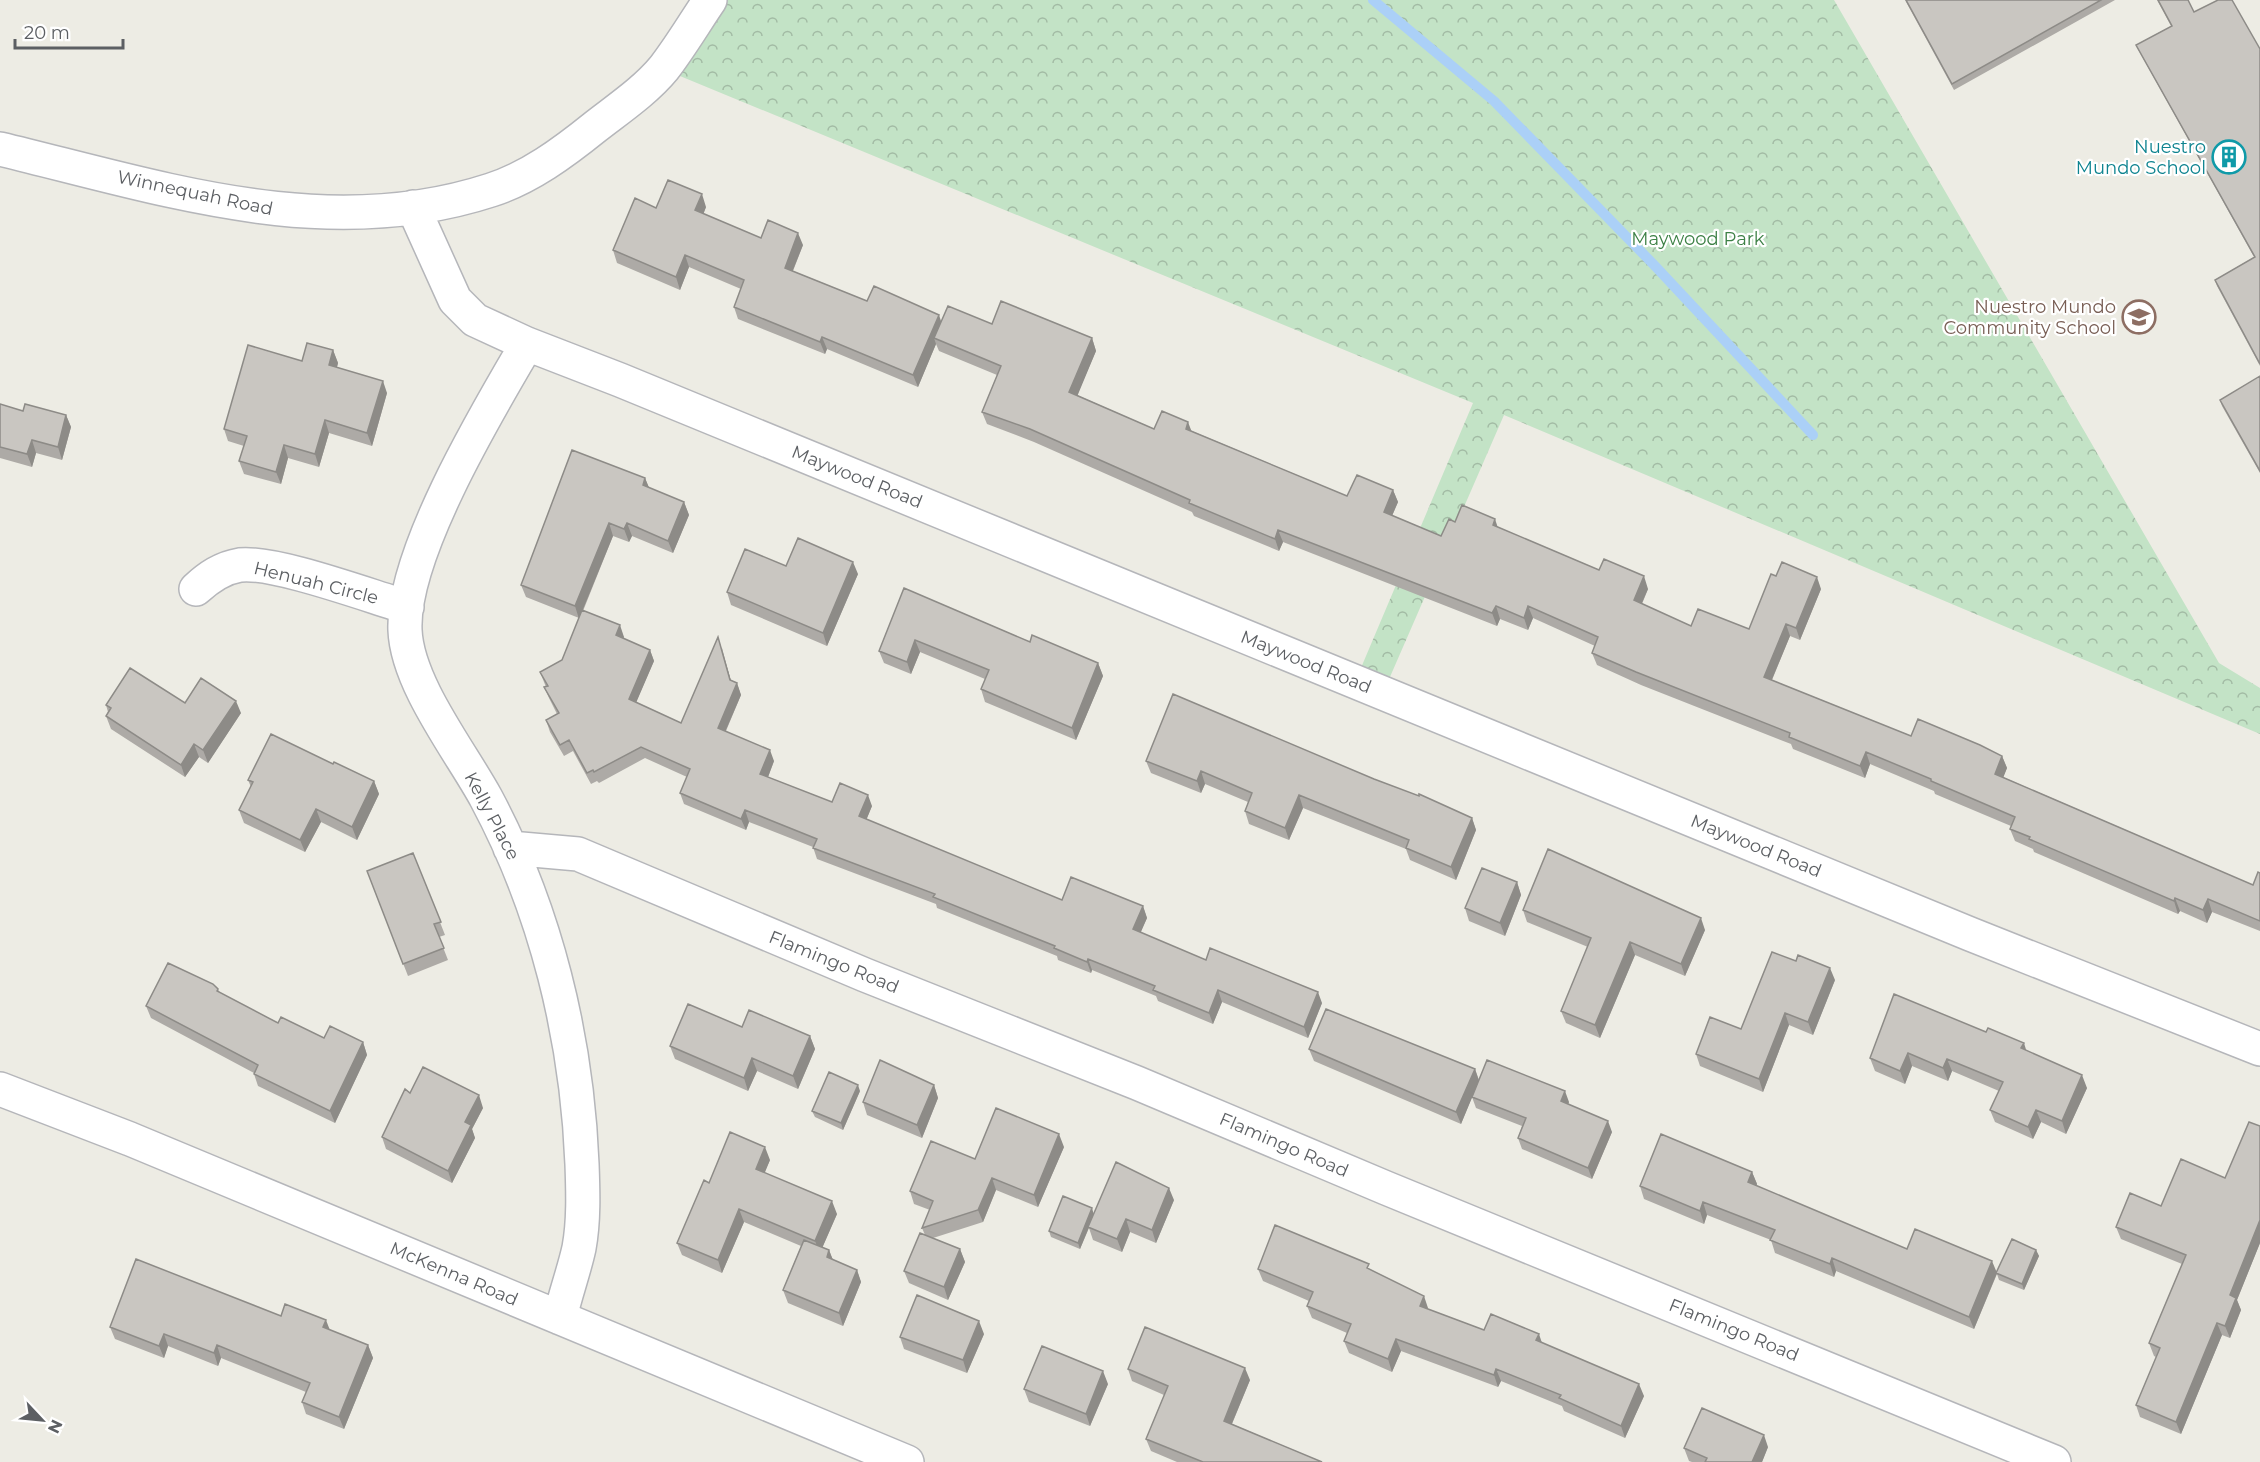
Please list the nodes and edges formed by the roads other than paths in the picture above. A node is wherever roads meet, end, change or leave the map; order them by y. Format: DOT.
graph roads {
  1 [pos="710,0"];
  2 [pos="0,149"];
  3 [pos="413,207"];
  4 [pos="527,344"];
  5 [pos="196,589"];
  6 [pos="407,607"];
  7 [pos="510,848"];
  8 [pos="2260,1049"];
  9 [pos="0,1089"];
  10 [pos="560,1318"];
  11 [pos="908,1462"];
  12 [pos="2054,1462"];
  1 -- 3 [label="street, Winnequah Road"];
  2 -- 3 [label="street, Winnequah Road"];
  3 -- 4 [label="street, Maywood Road"];
  4 -- 6 [label="street, Kelly Place"];
  4 -- 8 [label="street, Maywood Road"];
  5 -- 6 [label="street, Henuah Circle"];
  6 -- 7 [label="street, Kelly Place"];
  7 -- 10 [label="street, Kelly Place"];
  7 -- 12 [label="street, Flamingo Road"];
  9 -- 10 [label="street, McKenna Road"];
  10 -- 11 [label="street, McKenna Road"];
}
